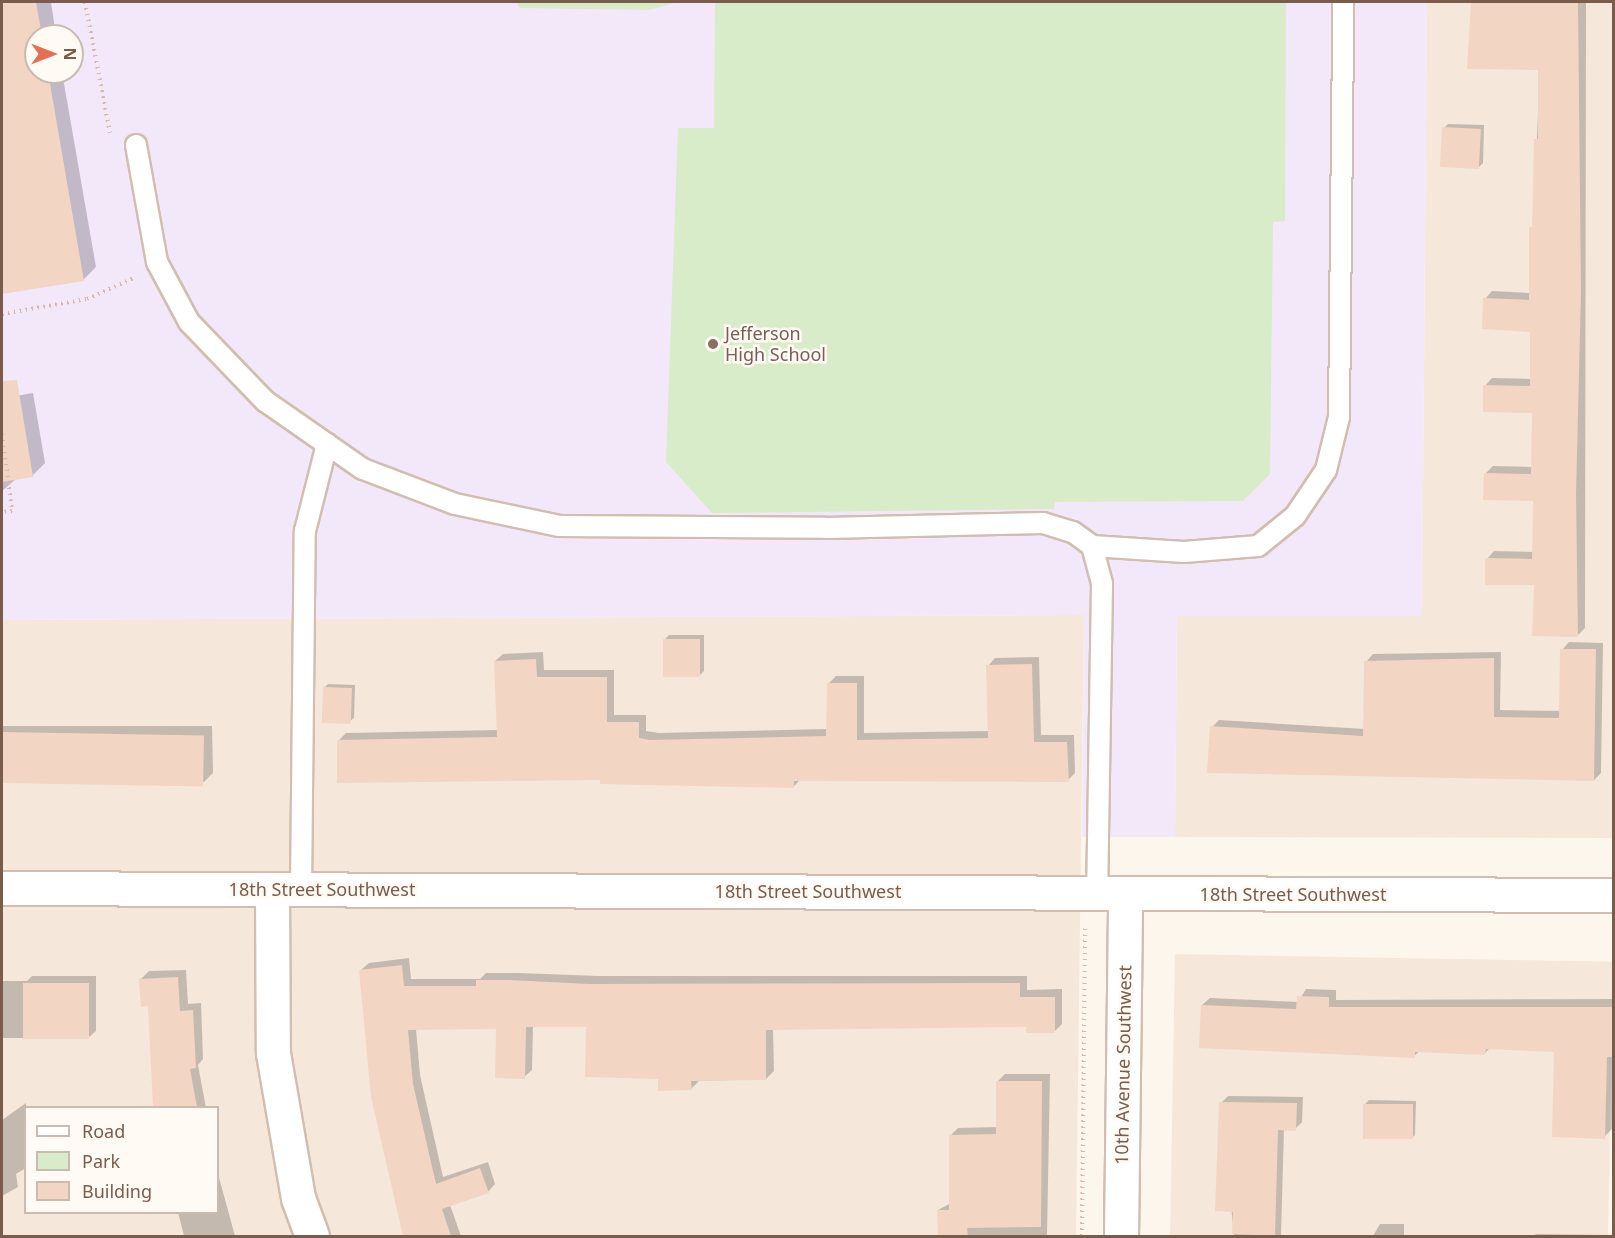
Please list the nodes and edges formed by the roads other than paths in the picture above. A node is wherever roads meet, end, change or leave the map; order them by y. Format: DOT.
graph roads {
  1 [pos="1343,2"];
  2 [pos="136,145"];
  3 [pos="327,444"];
  4 [pos="1092,546"];
  5 [pos="2,888"];
  6 [pos="286,889"];
  7 [pos="1111,893"];
  8 [pos="1614,895"];
  9 [pos="312,1236"];
  10 [pos="1121,1236"];
  1 -- 4 [label="lane"];
  2 -- 3 [label="lane"];
  3 -- 4 [label="lane"];
  3 -- 6 [label="lane"];
  4 -- 7 [label="lane"];
  5 -- 6 [label="street, 18th Street Southwest"];
  6 -- 7 [label="street, 18th Street Southwest"];
  6 -- 9 [label="street"];
  7 -- 8 [label="street, 18th Street Southwest"];
  7 -- 10 [label="street, 10th Avenue Southwest"];
}
